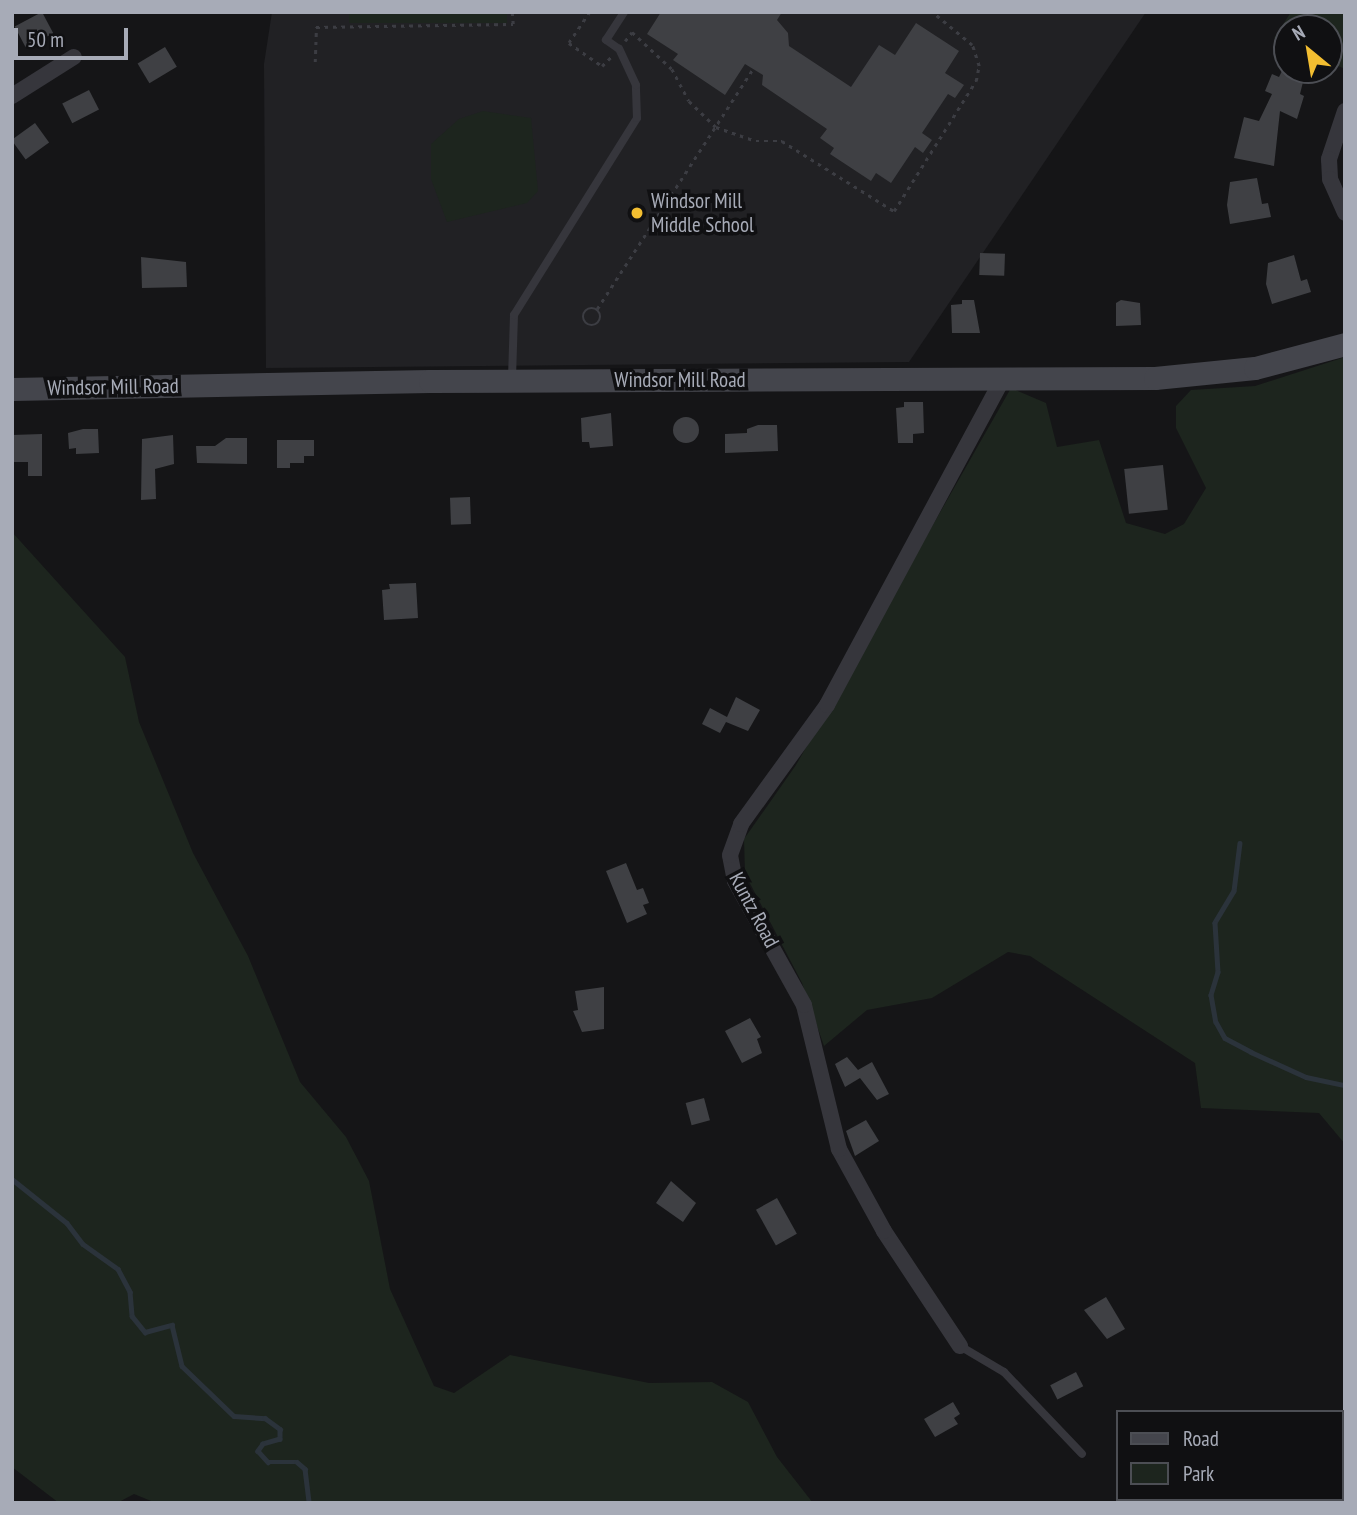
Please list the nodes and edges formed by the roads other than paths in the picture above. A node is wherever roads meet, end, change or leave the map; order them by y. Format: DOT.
graph roads {
  1 [pos="624,12"];
  2 [pos="74,57"];
  3 [pos="12,96"];
  4 [pos="1345,111"];
  5 [pos="1345,213"];
  6 [pos="1345,344"];
  7 [pos="1003,377"];
  8 [pos="513,381"];
  9 [pos="12,389"];
  10 [pos="960,1346"];
  11 [pos="1082,1454"];
  1 -- 8 [label="lane"];
  2 -- 3 [label="street"];
  4 -- 5 [label="street"];
  6 -- 7 [label="main road, Windsor Mill Road"];
  7 -- 8 [label="main road, Windsor Mill Road"];
  7 -- 10 [label="street, Kuntz Road"];
  8 -- 9 [label="main road, Windsor Mill Road"];
  10 -- 11 [label="lane"];
}
